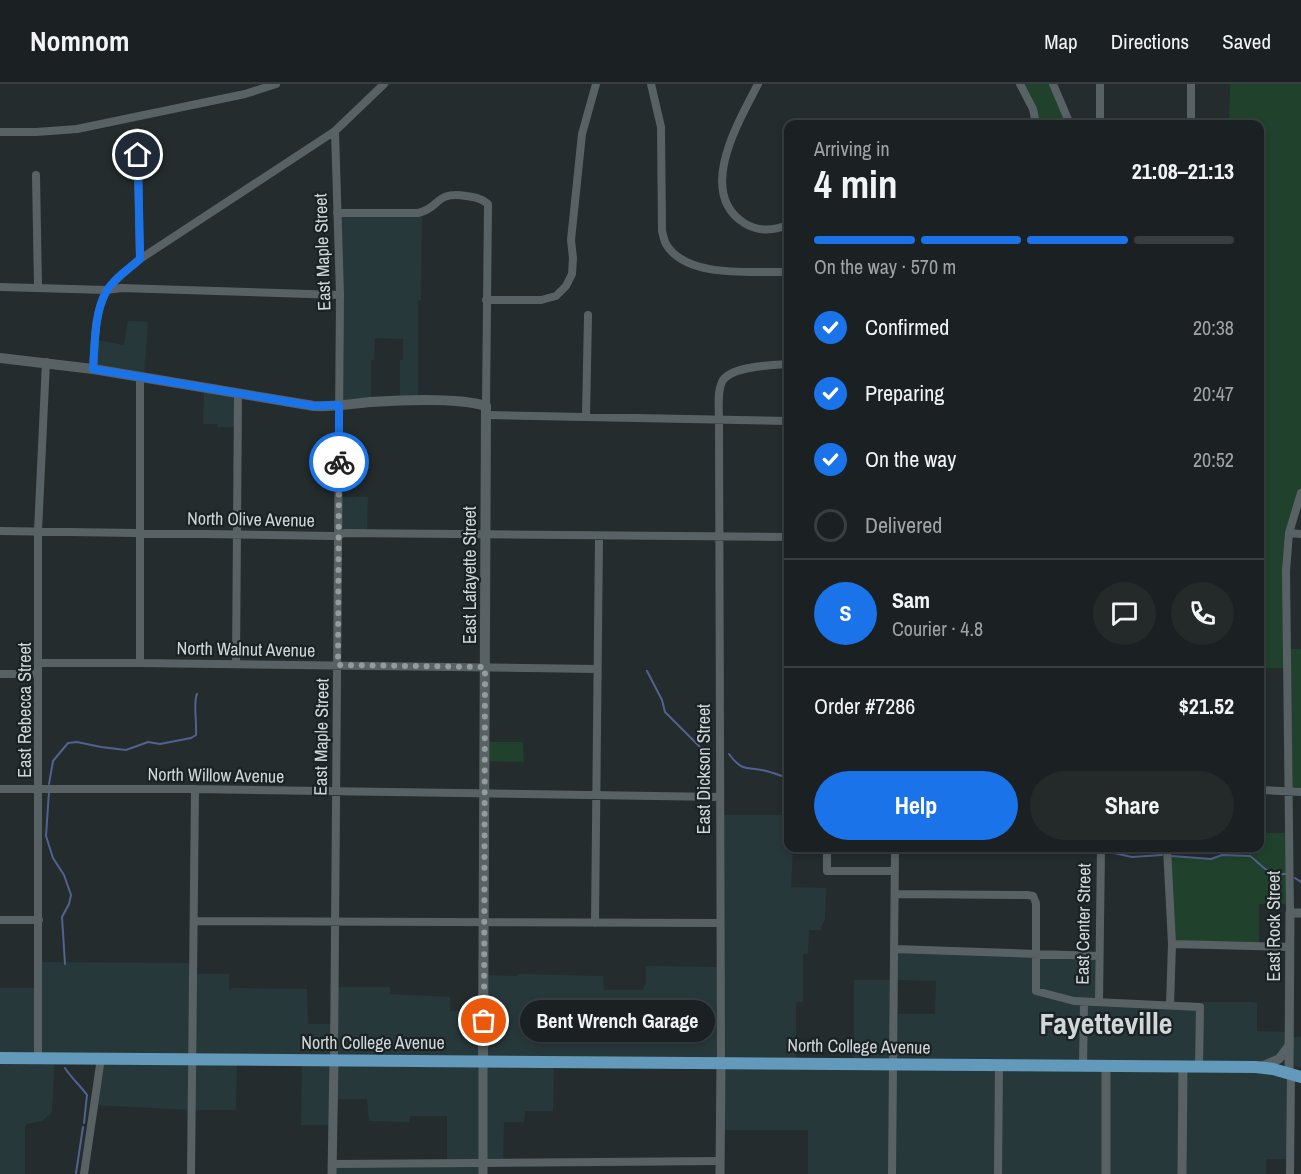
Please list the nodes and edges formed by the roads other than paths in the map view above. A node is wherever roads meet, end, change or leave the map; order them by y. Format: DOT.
graph roads {
  1 [pos="276,84"];
  2 [pos="384,84"];
  3 [pos="596,84"];
  4 [pos="651,84"];
  5 [pos="758,84"];
  6 [pos="1020,84"];
  7 [pos="1053,84"];
  8 [pos="1100,84"];
  9 [pos="1191,84"];
  10 [pos="1035,120"];
  11 [pos="1068,120"];
  12 [pos="1100,120"];
  13 [pos="1191,120"];
  14 [pos="335,131"];
  15 [pos="0,132"];
  16 [pos="137,132"];
  17 [pos="36,175"];
  18 [pos="337,213"];
  19 [pos="784,226"];
  20 [pos="140,259"];
  21 [pos="784,272"];
  22 [pos="0,287"];
  23 [pos="38,287"];
  24 [pos="107,290"];
  25 [pos="340,295"];
  26 [pos="486,300"];
  27 [pos="588,315"];
  28 [pos="0,358"];
  29 [pos="46,362"];
  30 [pos="784,365"];
  31 [pos="93,369"];
  32 [pos="140,378"];
  33 [pos="238,394"];
  34 [pos="339,405"];
  35 [pos="486,410"];
  36 [pos="586,417"];
  37 [pos="719,420"];
  38 [pos="784,421"];
  39 [pos="1301,494"];
  40 [pos="0,531"];
  41 [pos="38,531"];
  42 [pos="140,533"];
  43 [pos="1289,533"];
  44 [pos="238,534"];
  45 [pos="339,534"];
  46 [pos="486,534"];
  47 [pos="1301,534"];
  48 [pos="720,535"];
  49 [pos="599,536"];
  50 [pos="784,537"];
  51 [pos="38,663"];
  52 [pos="140,663"];
  53 [pos="236,664"];
  54 [pos="338,665"];
  55 [pos="485,667"];
  56 [pos="597,669"];
  57 [pos="0,674"];
  58 [pos="38,674"];
  59 [pos="0,789"];
  60 [pos="39,789"];
  61 [pos="195,789"];
  62 [pos="1264,790"];
  63 [pos="337,791"];
  64 [pos="1290,791"];
  65 [pos="1301,792"];
  66 [pos="484,793"];
  67 [pos="597,796"];
  68 [pos="720,797"];
  69 [pos="827,852"];
  70 [pos="895,852"];
  71 [pos="1101,852"];
  72 [pos="1167,852"];
  73 [pos="895,871"];
  74 [pos="895,894"];
  75 [pos="1290,913"];
  76 [pos="1301,915"];
  77 [pos="0,920"];
  78 [pos="39,920"];
  79 [pos="194,921"];
  80 [pos="335,922"];
  81 [pos="485,922"];
  82 [pos="595,922"];
  83 [pos="720,923"];
  84 [pos="1290,933"];
  85 [pos="1172,944"];
  86 [pos="1290,947"];
  87 [pos="895,949"];
  88 [pos="1036,954"];
  89 [pos="1099,956"];
  90 [pos="1084,1002"];
  91 [pos="1099,1002"];
  92 [pos="1170,1005"];
  93 [pos="1290,1042"];
  94 [pos="0,1058"];
  95 [pos="38,1058"];
  96 [pos="101,1058"];
  97 [pos="192,1059"];
  98 [pos="334,1060"];
  99 [pos="483,1061"];
  100 [pos="721,1062"];
  101 [pos="893,1065"];
  102 [pos="999,1065"];
  103 [pos="1083,1066"];
  104 [pos="1106,1066"];
  105 [pos="1183,1067"];
  106 [pos="1199,1067"];
  107 [pos="1256,1067"];
  108 [pos="1294,1071"];
  109 [pos="720,1161"];
  110 [pos="483,1163"];
  111 [pos="333,1164"];
  112 [pos="84,1174"];
  113 [pos="191,1174"];
  114 [pos="332,1174"];
  115 [pos="483,1174"];
  116 [pos="720,1174"];
  117 [pos="892,1174"];
  118 [pos="998,1174"];
  119 [pos="1106,1174"];
  120 [pos="1182,1174"];
  121 [pos="1290,1174"];
  1 -- 15 [label="street"];
  2 -- 14 [label="street"];
  3 -- 26 [label="street"];
  4 -- 21 [label="street"];
  5 -- 19 [label="street"];
  6 -- 10 [label="street"];
  7 -- 11 [label="street"];
  8 -- 12 [label="street"];
  9 -- 13 [label="street"];
  14 -- 18 [label="street, East Maple Street"];
  14 -- 20 [label="street"];
  16 -- 20 [label="street"];
  17 -- 23 [label="street"];
  18 -- 25 [label="street, East Maple Street"];
  18 -- 26 [label="street, East Lafayette Street"];
  20 -- 24 [label="street"];
  22 -- 23 [label="street"];
  23 -- 24 [label="street"];
  24 -- 25 [label="street"];
  24 -- 31 [label="street"];
  25 -- 34 [label="street, East Maple Street"];
  26 -- 35 [label="street, East Lafayette Street"];
  27 -- 36 [label="street"];
  28 -- 29 [label="main road"];
  29 -- 31 [label="main road"];
  29 -- 41 [label="street, East Rebecca Street"];
  30 -- 37 [label="street, East Dickson Street"];
  31 -- 32 [label="main road"];
  32 -- 33 [label="main road"];
  32 -- 42 [label="street"];
  33 -- 34 [label="main road"];
  33 -- 44 [label="street"];
  34 -- 35 [label="main road"];
  34 -- 45 [label="street, East Maple Street"];
  35 -- 36 [label="street"];
  35 -- 46 [label="main road, East Lafayette Street"];
  36 -- 37 [label="street"];
  37 -- 38 [label="street"];
  37 -- 48 [label="street, East Dickson Street"];
  39 -- 43 [label="street, East Rock Street"];
  40 -- 41 [label="street, North Olive Avenue"];
  41 -- 42 [label="street, North Olive Avenue"];
  41 -- 51 [label="street, East Rebecca Street"];
  42 -- 44 [label="street, North Olive Avenue"];
  42 -- 52 [label="street"];
  43 -- 47 [label="street"];
  43 -- 64 [label="street, East Rock Street"];
  44 -- 45 [label="street, North Olive Avenue"];
  44 -- 53 [label="street"];
  45 -- 46 [label="street, North Olive Avenue"];
  45 -- 54 [label="street, East Maple Street"];
  46 -- 49 [label="street, North Olive Avenue"];
  46 -- 55 [label="main road, East Lafayette Street"];
  48 -- 49 [label="street, North Olive Avenue"];
  48 -- 50 [label="street, North Olive Avenue"];
  48 -- 68 [label="street, East Dickson Street"];
  49 -- 56 [label="street"];
  51 -- 52 [label="street, North Walnut Avenue"];
  51 -- 58 [label="street, East Rebecca Street"];
  52 -- 53 [label="street, North Walnut Avenue"];
  53 -- 54 [label="street, North Walnut Avenue"];
  54 -- 55 [label="street, North Walnut Avenue"];
  54 -- 63 [label="street, East Maple Street"];
  55 -- 56 [label="street, North Walnut Avenue"];
  55 -- 66 [label="main road, East Lafayette Street"];
  56 -- 67 [label="street"];
  57 -- 58 [label="street"];
  58 -- 60 [label="street, East Rebecca Street"];
  59 -- 60 [label="street, North Willow Avenue"];
  60 -- 61 [label="street, North Willow Avenue"];
  60 -- 78 [label="street, East Rebecca Street"];
  61 -- 63 [label="street, North Willow Avenue"];
  61 -- 79 [label="street"];
  62 -- 64 [label="street"];
  63 -- 66 [label="street, North Willow Avenue"];
  63 -- 80 [label="street, East Maple Street"];
  64 -- 65 [label="street"];
  64 -- 75 [label="street, East Rock Street"];
  66 -- 67 [label="street, North Willow Avenue"];
  66 -- 81 [label="main road, East Lafayette Street"];
  67 -- 68 [label="street, North Willow Avenue"];
  67 -- 82 [label="street"];
  68 -- 83 [label="street, East Dickson Street"];
  69 -- 73 [label="street"];
  70 -- 73 [label="street"];
  71 -- 89 [label="street, East Center Street"];
  72 -- 85 [label="street"];
  73 -- 74 [label="street"];
  74 -- 87 [label="street"];
  74 -- 88 [label="street"];
  75 -- 76 [label="street"];
  75 -- 84 [label="street, East Rock Street"];
  76 -- 84 [label="street"];
  77 -- 78 [label="street"];
  78 -- 95 [label="street, East Rebecca Street"];
  79 -- 80 [label="street"];
  79 -- 97 [label="street"];
  80 -- 81 [label="street"];
  80 -- 98 [label="street, East Maple Street"];
  81 -- 82 [label="street"];
  81 -- 99 [label="main road, East Lafayette Street"];
  82 -- 83 [label="street"];
  83 -- 100 [label="street, East Dickson Street"];
  84 -- 86 [label="street, East Rock Street"];
  85 -- 86 [label="street"];
  85 -- 92 [label="street"];
  86 -- 93 [label="street, East Rock Street"];
  87 -- 88 [label="street"];
  87 -- 101 [label="street"];
  88 -- 89 [label="street"];
  88 -- 90 [label="street"];
  89 -- 91 [label="street, East Center Street"];
  90 -- 91 [label="street"];
  90 -- 103 [label="street, East Center Street"];
  91 -- 92 [label="street"];
  92 -- 106 [label="street"];
  93 -- 107 [label="street"];
  93 -- 108 [label="street, East Rock Street"];
  94 -- 95 [label="main road, North College Avenue"];
  95 -- 96 [label="main road, North College Avenue"];
  96 -- 97 [label="main road, North College Avenue"];
  96 -- 112 [label="street"];
  97 -- 98 [label="main road, North College Avenue"];
  97 -- 113 [label="street"];
  98 -- 99 [label="main road, North College Avenue"];
  98 -- 111 [label="street, East Maple Street"];
  99 -- 100 [label="main road, North College Avenue"];
  99 -- 110 [label="street, East Lafayette Street"];
  100 -- 101 [label="main road, North College Avenue"];
  100 -- 109 [label="street, East Dickson Street"];
  101 -- 102 [label="main road, North College Avenue"];
  101 -- 117 [label="street"];
  102 -- 103 [label="main road, North College Avenue"];
  102 -- 118 [label="street"];
  103 -- 104 [label="main road, North College Avenue"];
  104 -- 105 [label="main road, North College Avenue"];
  104 -- 119 [label="street"];
  105 -- 106 [label="main road, North College Avenue"];
  105 -- 120 [label="street"];
  106 -- 107 [label="main road, North College Avenue"];
  107 -- 108 [label="main road, North College Avenue"];
  108 -- 121 [label="street, East Rock Street"];
  109 -- 110 [label="street"];
  109 -- 116 [label="street, East Dickson Street"];
  110 -- 111 [label="street"];
  110 -- 115 [label="street, East Lafayette Street"];
  111 -- 114 [label="street, East Maple Street"];
}
